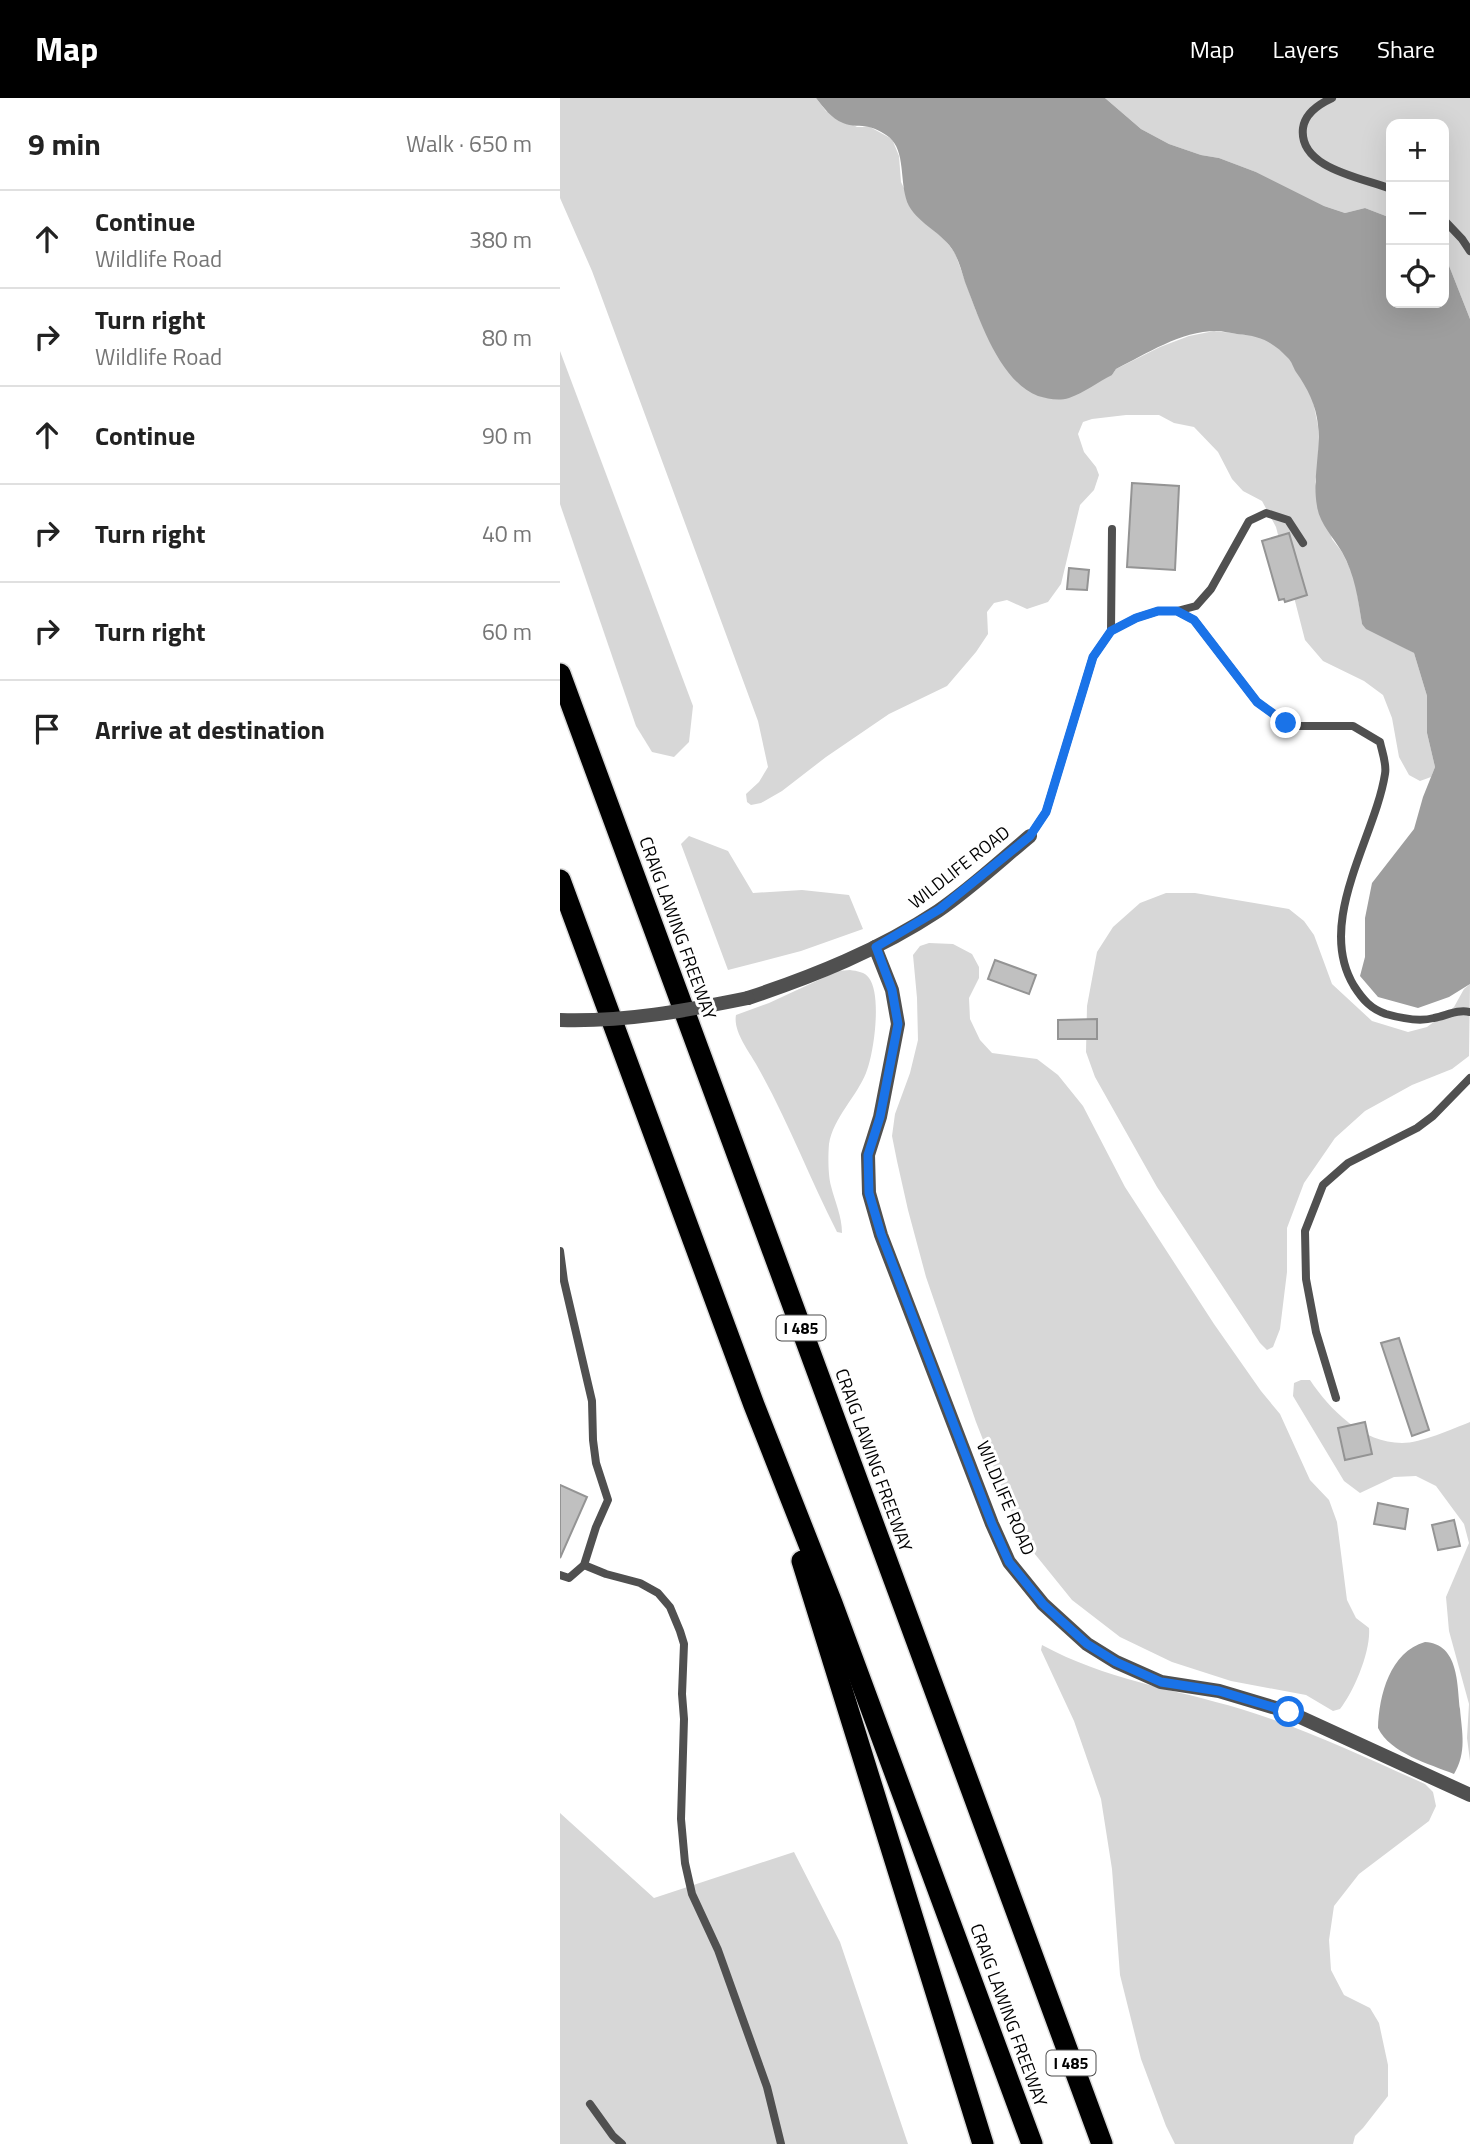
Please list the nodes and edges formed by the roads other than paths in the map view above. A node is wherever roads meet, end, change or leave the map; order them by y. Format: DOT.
graph roads {
  1 [pos="1332,98"];
  2 [pos="1386,187"];
  3 [pos="1449,225"];
  4 [pos="1470,251"];
  5 [pos="1112,529"];
  6 [pos="1303,543"];
  7 [pos="1177,611"];
  8 [pos="1111,631"];
  9 [pos="560,674"];
  10 [pos="1030,836"];
  11 [pos="560,880"];
  12 [pos="876,947"];
  13 [pos="1470,1012"];
  14 [pos="560,1020"];
  15 [pos="1470,1078"];
  16 [pos="560,1251"];
  17 [pos="1336,1398"];
  18 [pos="754,1405"];
  19 [pos="584,1566"];
  20 [pos="560,1575"];
  21 [pos="1470,1795"];
  22 [pos="590,2104"];
  23 [pos="622,2144"];
  24 [pos="781,2144"];
  25 [pos="983,2144"];
  26 [pos="1032,2144"];
  27 [pos="1102,2144"];
  1 -- 2 [label="lane"];
  3 -- 4 [label="lane"];
  5 -- 8 [label="lane"];
  6 -- 7 [label="lane"];
  7 -- 8 [label="lane"];
  7 -- 13 [label="lane"];
  8 -- 10 [label="lane"];
  9 -- 27 [label="highway, CRAIG LAWING FREEWAY / I 485"];
  10 -- 12 [label="street, WILDLIFE ROAD"];
  11 -- 18 [label="highway, CRAIG LAWING FREEWAY"];
  12 -- 14 [label="street, WILDLIFE ROAD, bridge"];
  12 -- 21 [label="street, WILDLIFE ROAD"];
  15 -- 17 [label="lane"];
  16 -- 19 [label="lane"];
  18 -- 25 [label="highway"];
  18 -- 26 [label="highway, CRAIG LAWING FREEWAY"];
  19 -- 20 [label="lane"];
  19 -- 24 [label="lane"];
  22 -- 23 [label="lane"];
}
